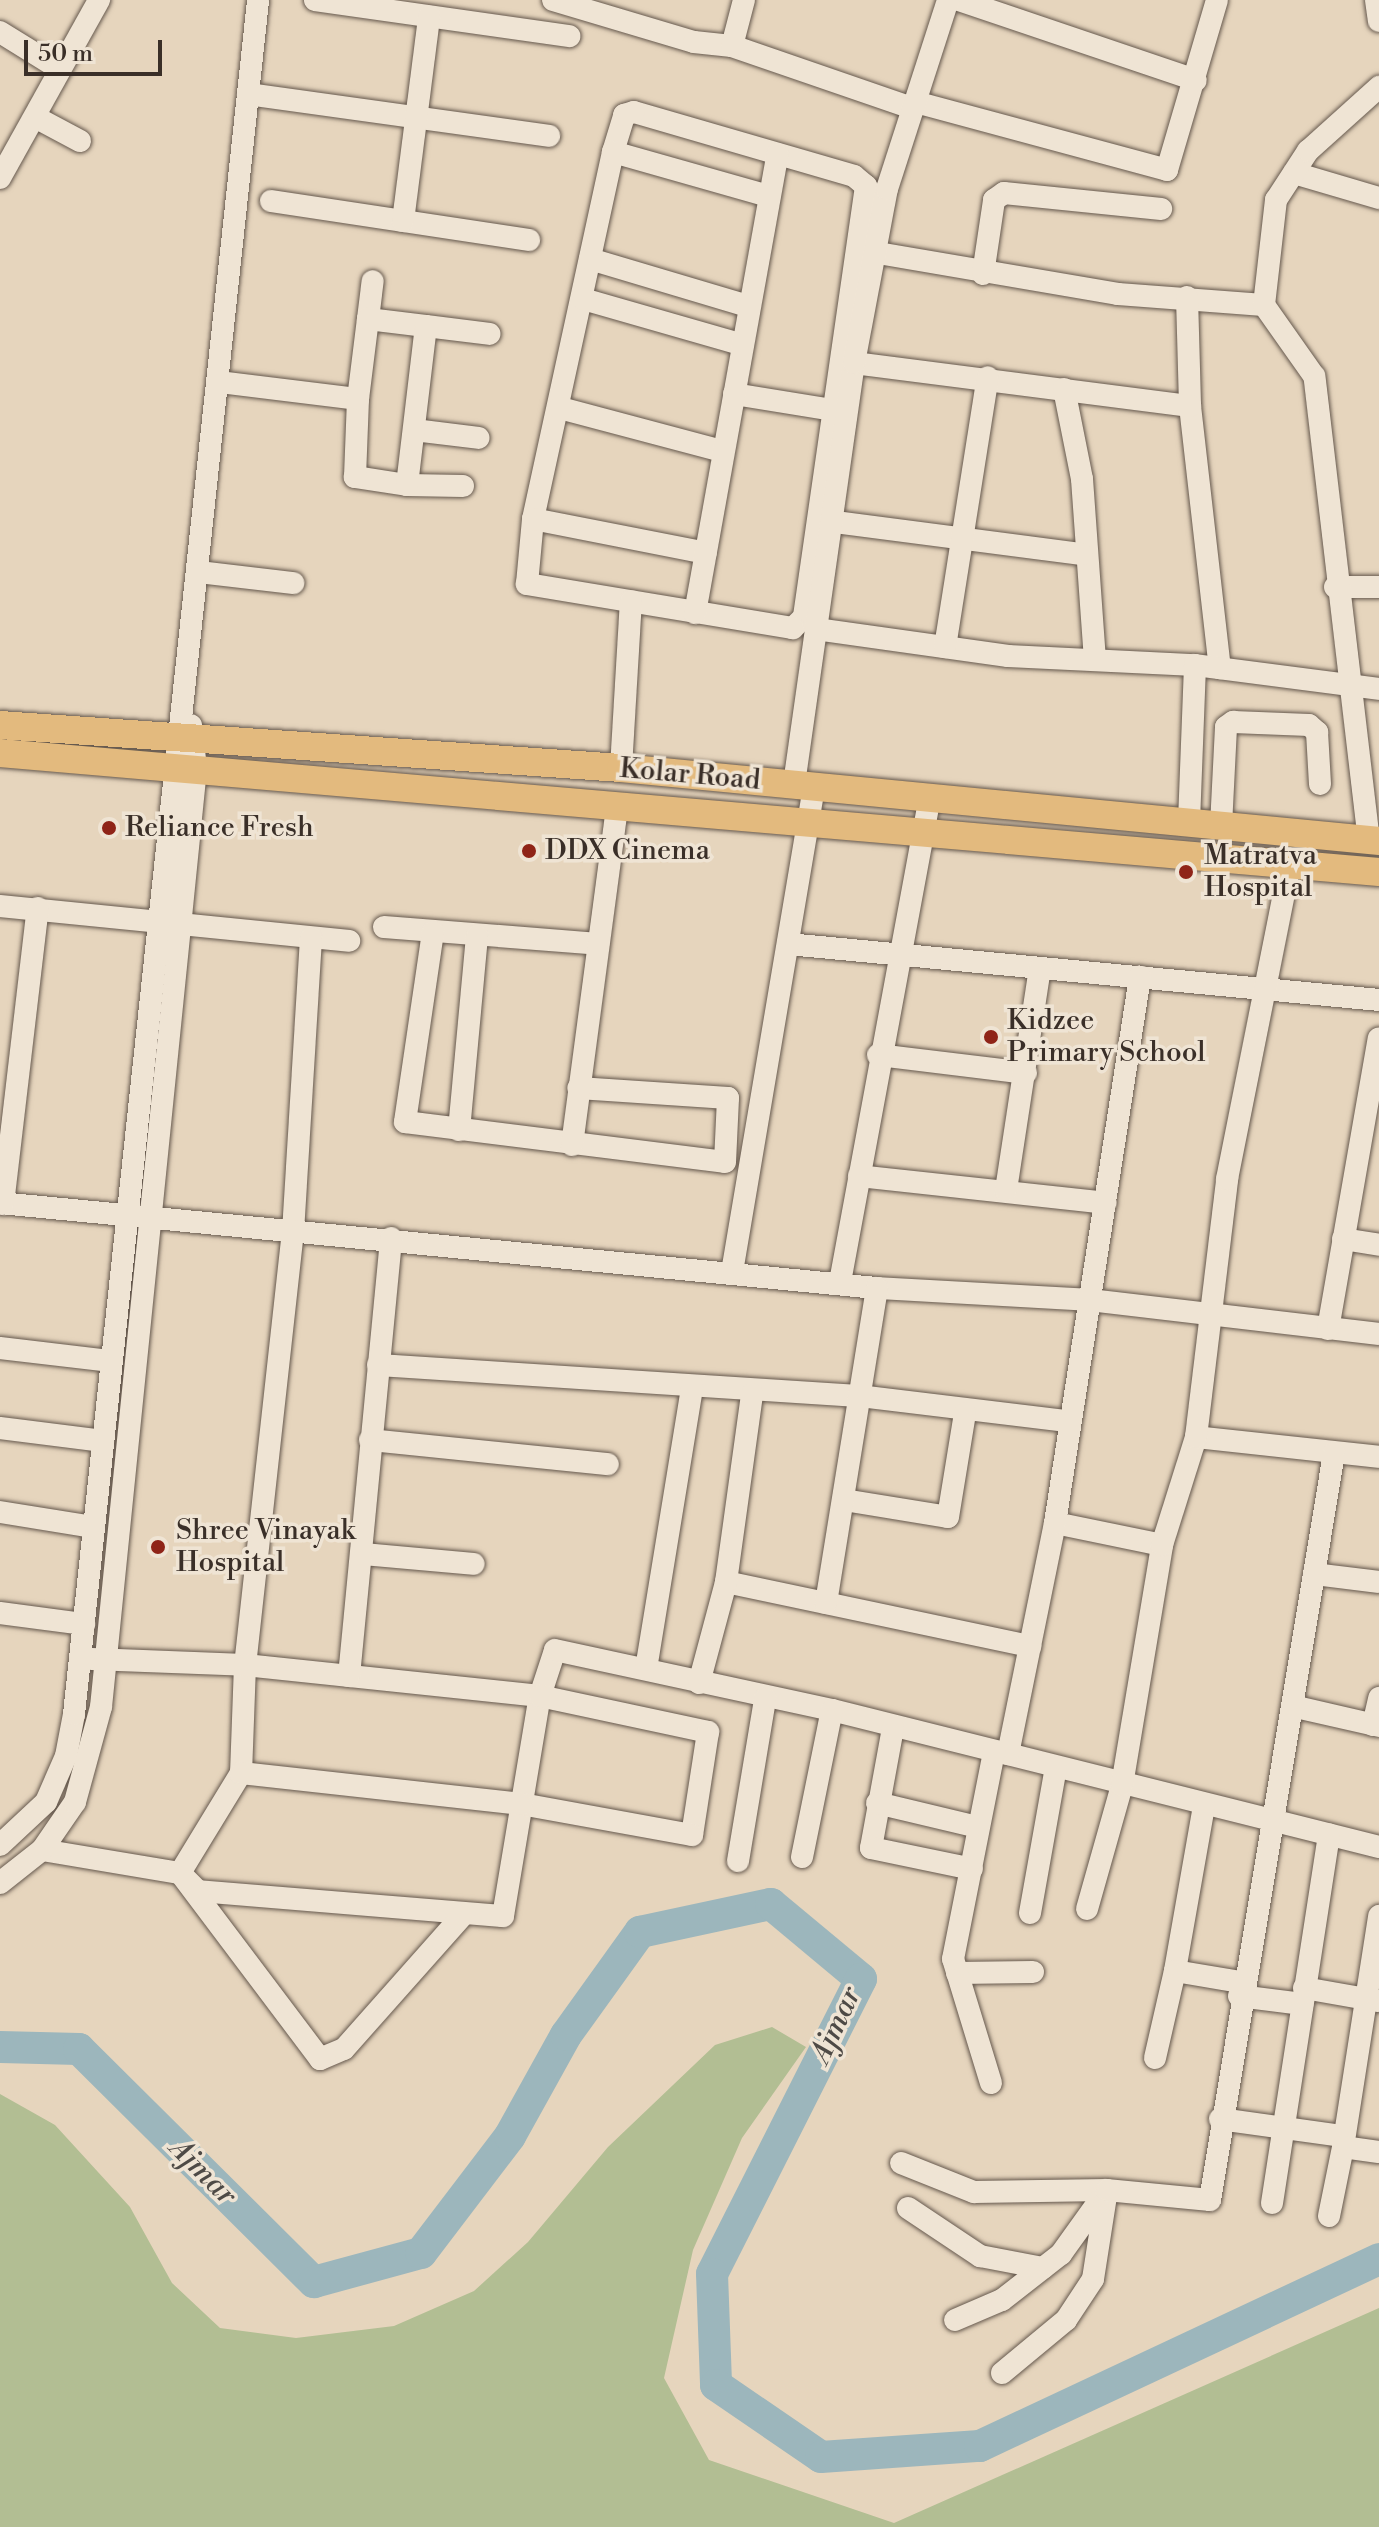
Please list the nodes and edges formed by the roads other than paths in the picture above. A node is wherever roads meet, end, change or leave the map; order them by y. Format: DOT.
graph roads {
  1 [pos="99,0"];
  2 [pos="258,0"];
  3 [pos="315,0"];
  4 [pos="553,0"];
  5 [pos="744,0"];
  6 [pos="948,0"];
  7 [pos="959,0"];
  8 [pos="1217,0"];
  9 [pos="1376,0"];
  10 [pos="429,17"];
  11 [pos="1379,21"];
  12 [pos="0,32"];
  13 [pos="569,36"];
  14 [pos="732,46"];
  15 [pos="60,69"];
  16 [pos="1196,80"];
  17 [pos="1379,87"];
  18 [pos="248,94"];
  19 [pos="915,106"];
  20 [pos="35,117"];
  21 [pos="416,118"];
  22 [pos="549,136"];
  23 [pos="80,141"];
  24 [pos="613,152"];
  25 [pos="778,154"];
  26 [pos="1294,173"];
  27 [pos="0,178"];
  28 [pos="768,196"];
  29 [pos="1379,198"];
  30 [pos="271,201"];
  31 [pos="1161,209"];
  32 [pos="403,221"];
  33 [pos="529,240"];
  34 [pos="878,253"];
  35 [pos="590,259"];
  36 [pos="983,274"];
  37 [pos="373,281"];
  38 [pos="1187,297"];
  39 [pos="583,299"];
  40 [pos="1264,305"];
  41 [pos="748,306"];
  42 [pos="368,319"];
  43 [pos="426,326"];
  44 [pos="490,334"];
  45 [pos="743,345"];
  46 [pos="854,363"];
  47 [pos="988,377"];
  48 [pos="219,382"];
  49 [pos="1064,389"];
  50 [pos="734,394"];
  51 [pos="358,399"];
  52 [pos="1190,406"];
  53 [pos="560,408"];
  54 [pos="833,410"];
  55 [pos="414,430"];
  56 [pos="479,438"];
  57 [pos="722,451"];
  58 [pos="407,485"];
  59 [pos="463,486"];
  60 [pos="533,519"];
  61 [pos="835,522"];
  62 [pos="961,540"];
  63 [pos="706,553"];
  64 [pos="1082,554"];
  65 [pos="199,572"];
  66 [pos="293,583"];
  67 [pos="1335,587"];
  68 [pos="1379,587"];
  69 [pos="631,601"];
  70 [pos="695,613"];
  71 [pos="816,629"];
  72 [pos="945,647"];
  73 [pos="1095,660"];
  74 [pos="1195,665"];
  75 [pos="1220,668"];
  76 [pos="1354,688"];
  77 [pos="1379,689"];
  78 [pos="0,725"];
  79 [pos="0,753"];
  80 [pos="187,754"];
  81 [pos="621,768"];
  82 [pos="1320,784"];
  83 [pos="804,786"];
  84 [pos="930,796"];
  85 [pos="617,807"];
  86 [pos="809,822"];
  87 [pos="1189,822"];
  88 [pos="1221,826"];
  89 [pos="922,830"];
  90 [pos="1374,841"];
  91 [pos="1290,864"];
  92 [pos="1379,872"];
  93 [pos="0,906"];
  94 [pos="38,908"];
  95 [pos="170,924"];
  96 [pos="384,927"];
  97 [pos="433,932"];
  98 [pos="477,936"];
  99 [pos="311,938"];
  100 [pos="349,941"];
  101 [pos="598,944"];
  102 [pos="788,944"];
  103 [pos="897,956"];
  104 [pos="1040,969"];
  105 [pos="1140,977"];
  106 [pos="1266,985"];
  107 [pos="1379,1000"];
  108 [pos="1379,1038"];
  109 [pos="878,1055"];
  110 [pos="1026,1073"];
  111 [pos="578,1088"];
  112 [pos="1372,1110"];
  113 [pos="459,1130"];
  114 [pos="572,1145"];
  115 [pos="859,1176"];
  116 [pos="1006,1190"];
  117 [pos="2,1203"];
  118 [pos="1106,1203"];
  119 [pos="126,1217"];
  120 [pos="149,1220"];
  121 [pos="293,1231"];
  122 [pos="391,1238"];
  123 [pos="1343,1239"];
  124 [pos="1379,1245"];
  125 [pos="732,1272"];
  126 [pos="840,1282"];
  127 [pos="877,1288"];
  128 [pos="1090,1300"];
  129 [pos="1213,1314"];
  130 [pos="1328,1329"];
  131 [pos="1379,1334"];
  132 [pos="0,1348"];
  133 [pos="111,1361"];
  134 [pos="378,1365"];
  135 [pos="692,1387"];
  136 [pos="752,1394"];
  137 [pos="859,1396"];
  138 [pos="965,1413"];
  139 [pos="1066,1421"];
  140 [pos="0,1428"];
  141 [pos="1196,1437"];
  142 [pos="370,1440"];
  143 [pos="103,1441"];
  144 [pos="1334,1453"];
  145 [pos="1379,1457"];
  146 [pos="608,1464"];
  147 [pos="844,1500"];
  148 [pos="0,1512"];
  149 [pos="1055,1523"];
  150 [pos="94,1527"];
  151 [pos="1162,1545"];
  152 [pos="363,1554"];
  153 [pos="474,1564"];
  154 [pos="1314,1574"];
  155 [pos="726,1582"];
  156 [pos="1379,1582"];
  157 [pos="826,1603"];
  158 [pos="0,1613"];
  159 [pos="84,1624"];
  160 [pos="1030,1646"];
  161 [pos="81,1657"];
  162 [pos="106,1662"];
  163 [pos="245,1665"];
  164 [pos="646,1669"];
  165 [pos="349,1676"];
  166 [pos="699,1683"];
  167 [pos="540,1696"];
  168 [pos="1379,1698"];
  169 [pos="765,1699"];
  170 [pos="1292,1706"];
  171 [pos="832,1710"];
  172 [pos="1376,1726"];
  173 [pos="893,1728"];
  174 [pos="1001,1752"];
  175 [pos="1056,1767"];
  176 [pos="241,1773"];
  177 [pos="1122,1785"];
  178 [pos="877,1803"];
  179 [pos="522,1804"];
  180 [pos="1204,1806"];
  181 [pos="1269,1821"];
  182 [pos="978,1827"];
  183 [pos="1329,1834"];
  184 [pos="0,1845"];
  185 [pos="1379,1847"];
  186 [pos="42,1850"];
  187 [pos="802,1857"];
  188 [pos="738,1861"];
  189 [pos="972,1869"];
  190 [pos="180,1873"];
  191 [pos="0,1883"];
  192 [pos="1087,1909"];
  193 [pos="1030,1913"];
  194 [pos="464,1914"];
  195 [pos="1379,1916"];
  196 [pos="1175,1971"];
  197 [pos="1033,1972"];
  198 [pos="957,1973"];
  199 [pos="1240,1989"];
  200 [pos="1303,1996"];
  201 [pos="1372,2000"];
  202 [pos="1155,2058"];
  203 [pos="991,2083"];
  204 [pos="1220,2119"];
  205 [pos="1283,2128"];
  206 [pos="1343,2142"];
  207 [pos="1379,2152"];
  208 [pos="901,2163"];
  209 [pos="1107,2190"];
  210 [pos="1272,2203"];
  211 [pos="908,2208"];
  212 [pos="1329,2216"];
  213 [pos="1043,2268"];
  214 [pos="955,2320"];
  215 [pos="1002,2373"];
  1 -- 15 [label="street"];
  2 -- 18 [label="street"];
  3 -- 10 [label="street"];
  4 -- 14 [label="street"];
  5 -- 14 [label="street"];
  6 -- 19 [label="street"];
  7 -- 16 [label="street"];
  8 -- 16 [label="street"];
  9 -- 11 [label="street"];
  10 -- 13 [label="street"];
  10 -- 21 [label="street"];
  12 -- 15 [label="street"];
  14 -- 19 [label="street"];
  15 -- 20 [label="street"];
  16 -- 19 [label="street"];
  17 -- 26 [label="street"];
  18 -- 21 [label="street"];
  18 -- 48 [label="street"];
  19 -- 34 [label="street"];
  20 -- 23 [label="street"];
  20 -- 27 [label="street"];
  21 -- 22 [label="street"];
  21 -- 32 [label="street"];
  24 -- 25 [label="street"];
  24 -- 28 [label="street"];
  24 -- 35 [label="street"];
  25 -- 28 [label="street"];
  25 -- 54 [label="street"];
  26 -- 29 [label="street"];
  26 -- 40 [label="street"];
  28 -- 41 [label="street"];
  30 -- 32 [label="street"];
  31 -- 36 [label="street"];
  32 -- 33 [label="street"];
  34 -- 36 [label="street"];
  34 -- 46 [label="street"];
  35 -- 39 [label="street"];
  35 -- 41 [label="street"];
  36 -- 38 [label="street"];
  37 -- 42 [label="street"];
  38 -- 40 [label="street"];
  38 -- 52 [label="street"];
  39 -- 45 [label="street"];
  39 -- 53 [label="street"];
  40 -- 67 [label="street"];
  41 -- 45 [label="street"];
  42 -- 43 [label="street"];
  42 -- 51 [label="street"];
  43 -- 44 [label="street"];
  43 -- 55 [label="street"];
  45 -- 50 [label="street"];
  46 -- 47 [label="street"];
  46 -- 61 [label="street"];
  47 -- 49 [label="street"];
  47 -- 62 [label="street"];
  48 -- 51 [label="street"];
  48 -- 65 [label="street"];
  49 -- 52 [label="street"];
  49 -- 64 [label="street"];
  50 -- 54 [label="street"];
  50 -- 57 [label="street"];
  51 -- 58 [label="street"];
  52 -- 75 [label="street"];
  53 -- 57 [label="street"];
  53 -- 60 [label="street"];
  54 -- 70 [label="street"];
  55 -- 56 [label="street"];
  55 -- 58 [label="street"];
  57 -- 63 [label="street"];
  58 -- 59 [label="street"];
  60 -- 63 [label="street"];
  60 -- 69 [label="street"];
  61 -- 62 [label="street"];
  61 -- 71 [label="street"];
  62 -- 64 [label="street"];
  62 -- 72 [label="street"];
  63 -- 70 [label="street"];
  64 -- 73 [label="street"];
  65 -- 66 [label="street"];
  65 -- 80 [label="street"];
  67 -- 68 [label="street"];
  67 -- 76 [label="street"];
  69 -- 70 [label="street"];
  69 -- 81 [label="street"];
  71 -- 72 [label="street"];
  71 -- 83 [label="street"];
  72 -- 73 [label="street"];
  73 -- 74 [label="street"];
  74 -- 75 [label="street"];
  74 -- 87 [label="street"];
  75 -- 76 [label="street"];
  76 -- 77 [label="street"];
  76 -- 90 [label="street"];
  78 -- 80 [label="main road, Kolar Road"];
  79 -- 80 [label="main road, Kolar Road"];
  80 -- 81 [label="main road, Kolar Road"];
  80 -- 85 [label="main road, Kolar Road"];
  80 -- 95 [label="street"];
  81 -- 83 [label="main road, Kolar Road"];
  81 -- 85 [label="main road"];
  82 -- 88 [label="street"];
  83 -- 84 [label="main road, Kolar Road"];
  83 -- 86 [label="street"];
  84 -- 87 [label="main road, Kolar Road"];
  84 -- 89 [label="street"];
  85 -- 86 [label="main road, Kolar Road"];
  85 -- 101 [label="street"];
  86 -- 89 [label="main road, Kolar Road"];
  86 -- 102 [label="street"];
  87 -- 88 [label="main road, Kolar Road"];
  88 -- 90 [label="main road, Kolar Road"];
  89 -- 91 [label="main road, Kolar Road"];
  89 -- 103 [label="street"];
  91 -- 92 [label="main road, Kolar Road"];
  91 -- 106 [label="street"];
  93 -- 94 [label="street"];
  94 -- 95 [label="street"];
  94 -- 117 [label="street"];
  95 -- 99 [label="street"];
  95 -- 119 [label="street"];
  95 -- 120 [label="street"];
  96 -- 97 [label="street"];
  97 -- 98 [label="street"];
  97 -- 113 [label="street"];
  98 -- 101 [label="street"];
  98 -- 113 [label="street"];
  99 -- 100 [label="street"];
  99 -- 121 [label="street"];
  101 -- 111 [label="street"];
  102 -- 103 [label="street"];
  102 -- 125 [label="street"];
  103 -- 104 [label="street"];
  103 -- 109 [label="street"];
  104 -- 105 [label="street"];
  104 -- 110 [label="street"];
  105 -- 106 [label="street"];
  105 -- 118 [label="street"];
  106 -- 107 [label="street"];
  106 -- 129 [label="street"];
  108 -- 112 [label="street"];
  109 -- 110 [label="street"];
  109 -- 115 [label="street"];
  110 -- 116 [label="street"];
  111 -- 114 [label="street"];
  111 -- 114 [label="street"];
  112 -- 123 [label="street"];
  113 -- 114 [label="street"];
  115 -- 116 [label="street"];
  115 -- 126 [label="street"];
  116 -- 118 [label="street"];
  117 -- 119 [label="street"];
  118 -- 128 [label="street"];
  119 -- 120 [label="street"];
  119 -- 133 [label="street"];
  120 -- 121 [label="street"];
  120 -- 162 [label="street"];
  121 -- 122 [label="street"];
  121 -- 163 [label="street"];
  122 -- 125 [label="street"];
  122 -- 134 [label="street"];
  123 -- 124 [label="street"];
  123 -- 130 [label="street"];
  125 -- 126 [label="street"];
  126 -- 127 [label="street"];
  127 -- 128 [label="street"];
  127 -- 137 [label="street"];
  128 -- 129 [label="street"];
  128 -- 139 [label="street"];
  129 -- 130 [label="street"];
  129 -- 141 [label="street"];
  130 -- 131 [label="street"];
  132 -- 133 [label="street"];
  133 -- 143 [label="street"];
  134 -- 135 [label="street"];
  134 -- 142 [label="street"];
  135 -- 136 [label="street"];
  135 -- 164 [label="street"];
  136 -- 137 [label="street"];
  136 -- 155 [label="street"];
  137 -- 138 [label="street"];
  137 -- 147 [label="street"];
  138 -- 139 [label="street"];
  138 -- 147 [label="street"];
  139 -- 149 [label="street"];
  140 -- 143 [label="street"];
  141 -- 144 [label="street"];
  141 -- 151 [label="street"];
  142 -- 146 [label="street"];
  142 -- 152 [label="street"];
  143 -- 150 [label="street"];
  144 -- 145 [label="street"];
  144 -- 154 [label="street"];
  147 -- 157 [label="street"];
  148 -- 150 [label="street"];
  149 -- 151 [label="street"];
  149 -- 160 [label="street"];
  150 -- 159 [label="street"];
  151 -- 177 [label="street"];
  152 -- 153 [label="street"];
  152 -- 165 [label="street"];
  154 -- 156 [label="street"];
  154 -- 170 [label="street"];
  155 -- 157 [label="street"];
  155 -- 166 [label="street"];
  157 -- 160 [label="street"];
  158 -- 159 [label="street"];
  159 -- 161 [label="street"];
  160 -- 174 [label="street"];
  161 -- 162 [label="street"];
  161 -- 184 [label="street"];
  162 -- 163 [label="street"];
  162 -- 186 [label="street"];
  163 -- 165 [label="street"];
  163 -- 176 [label="street"];
  164 -- 166 [label="street"];
  164 -- 167 [label="street"];
  165 -- 167 [label="street"];
  166 -- 169 [label="street"];
  167 -- 179 [label="street"];
  167 -- 179 [label="street"];
  168 -- 172 [label="street"];
  169 -- 171 [label="street"];
  169 -- 188 [label="street"];
  170 -- 172 [label="street"];
  170 -- 181 [label="street"];
  171 -- 173 [label="street"];
  171 -- 187 [label="street"];
  173 -- 174 [label="street"];
  173 -- 178 [label="street"];
  174 -- 175 [label="street"];
  174 -- 182 [label="street"];
  175 -- 177 [label="street"];
  175 -- 193 [label="street"];
  176 -- 179 [label="street"];
  176 -- 190 [label="street"];
  177 -- 180 [label="street"];
  177 -- 192 [label="street"];
  178 -- 182 [label="street"];
  178 -- 189 [label="street"];
  179 -- 194 [label="street"];
  180 -- 181 [label="street"];
  180 -- 196 [label="street"];
  181 -- 183 [label="street"];
  181 -- 199 [label="street"];
  182 -- 189 [label="street"];
  183 -- 185 [label="street"];
  183 -- 200 [label="street"];
  186 -- 190 [label="street"];
  186 -- 191 [label="street"];
  189 -- 198 [label="street"];
  190 -- 194 [label="street"];
  190 -- 194 [label="street"];
  195 -- 201 [label="street"];
  196 -- 199 [label="street"];
  196 -- 202 [label="street"];
  197 -- 198 [label="street"];
  198 -- 203 [label="street"];
  199 -- 200 [label="street"];
  199 -- 204 [label="street"];
  200 -- 201 [label="street"];
  200 -- 205 [label="street"];
  201 -- 206 [label="street"];
  204 -- 205 [label="street"];
  204 -- 209 [label="street"];
  205 -- 206 [label="street"];
  205 -- 210 [label="street"];
  206 -- 207 [label="street"];
  206 -- 212 [label="street"];
  208 -- 209 [label="street"];
  209 -- 213 [label="street"];
  209 -- 215 [label="street"];
  211 -- 213 [label="street"];
  213 -- 214 [label="street"];
}
